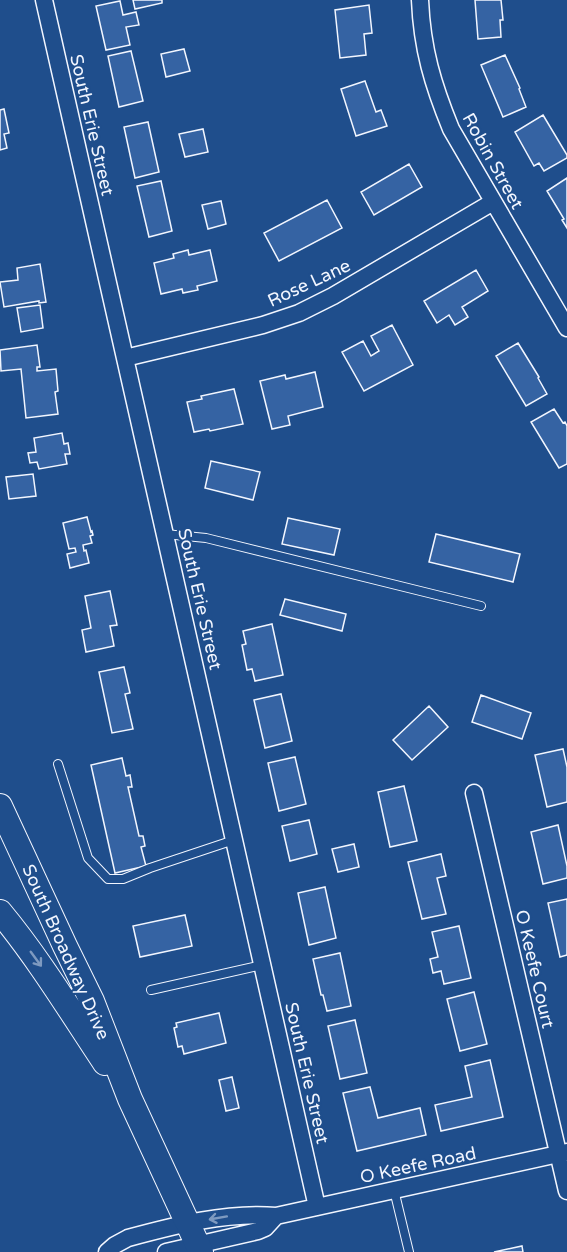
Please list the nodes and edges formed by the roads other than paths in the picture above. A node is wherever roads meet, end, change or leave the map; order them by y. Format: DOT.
graph roads {
  1 [pos="44,0"];
  2 [pos="420,0"];
  3 [pos="493,202"];
  4 [pos="567,328"];
  5 [pos="125,358"];
  6 [pos="165,534"];
  7 [pos="481,606"];
  8 [pos="58,764"];
  9 [pos="474,793"];
  10 [pos="0,806"];
  11 [pos="234,840"];
  12 [pos="0,912"];
  13 [pos="262,965"];
  14 [pos="151,990"];
  15 [pos="130,1099"];
  16 [pos="563,1153"];
  17 [pos="394,1190"];
  18 [pos="567,1191"];
  19 [pos="317,1207"];
  20 [pos="276,1216"];
  21 [pos="195,1240"];
  22 [pos="107,1252"];
  23 [pos="166,1252"];
  24 [pos="409,1252"];
  1 -- 5 [label="street, South Erie Street"];
  2 -- 3 [label="street, Robin Street"];
  3 -- 4 [label="street, Robin Street"];
  3 -- 5 [label="street, Rose Lane"];
  5 -- 6 [label="street, South Erie Street"];
  6 -- 7 [label="lane"];
  6 -- 11 [label="street, South Erie Street"];
  8 -- 11 [label="lane"];
  9 -- 16 [label="street, O Keefe Court"];
  10 -- 15 [label="main road, South Broadway Drive"];
  11 -- 13 [label="street, South Erie Street"];
  12 -- 15 [label="main road, South Broadway Drive, one-way"];
  13 -- 14 [label="lane"];
  13 -- 19 [label="street, South Erie Street"];
  15 -- 21 [label="main road, South Broadway Drive"];
  16 -- 17 [label="street, O Keefe Road"];
  16 -- 18 [label="street, O Keefe Court"];
  17 -- 19 [label="street, O Keefe Road"];
  17 -- 24 [label="lane"];
  19 -- 20 [label="street, O Keefe Road"];
  20 -- 21 [label="street"];
  20 -- 21 [label="street, one-way"];
  21 -- 22 [label="street"];
  21 -- 23 [label="street"];
}
